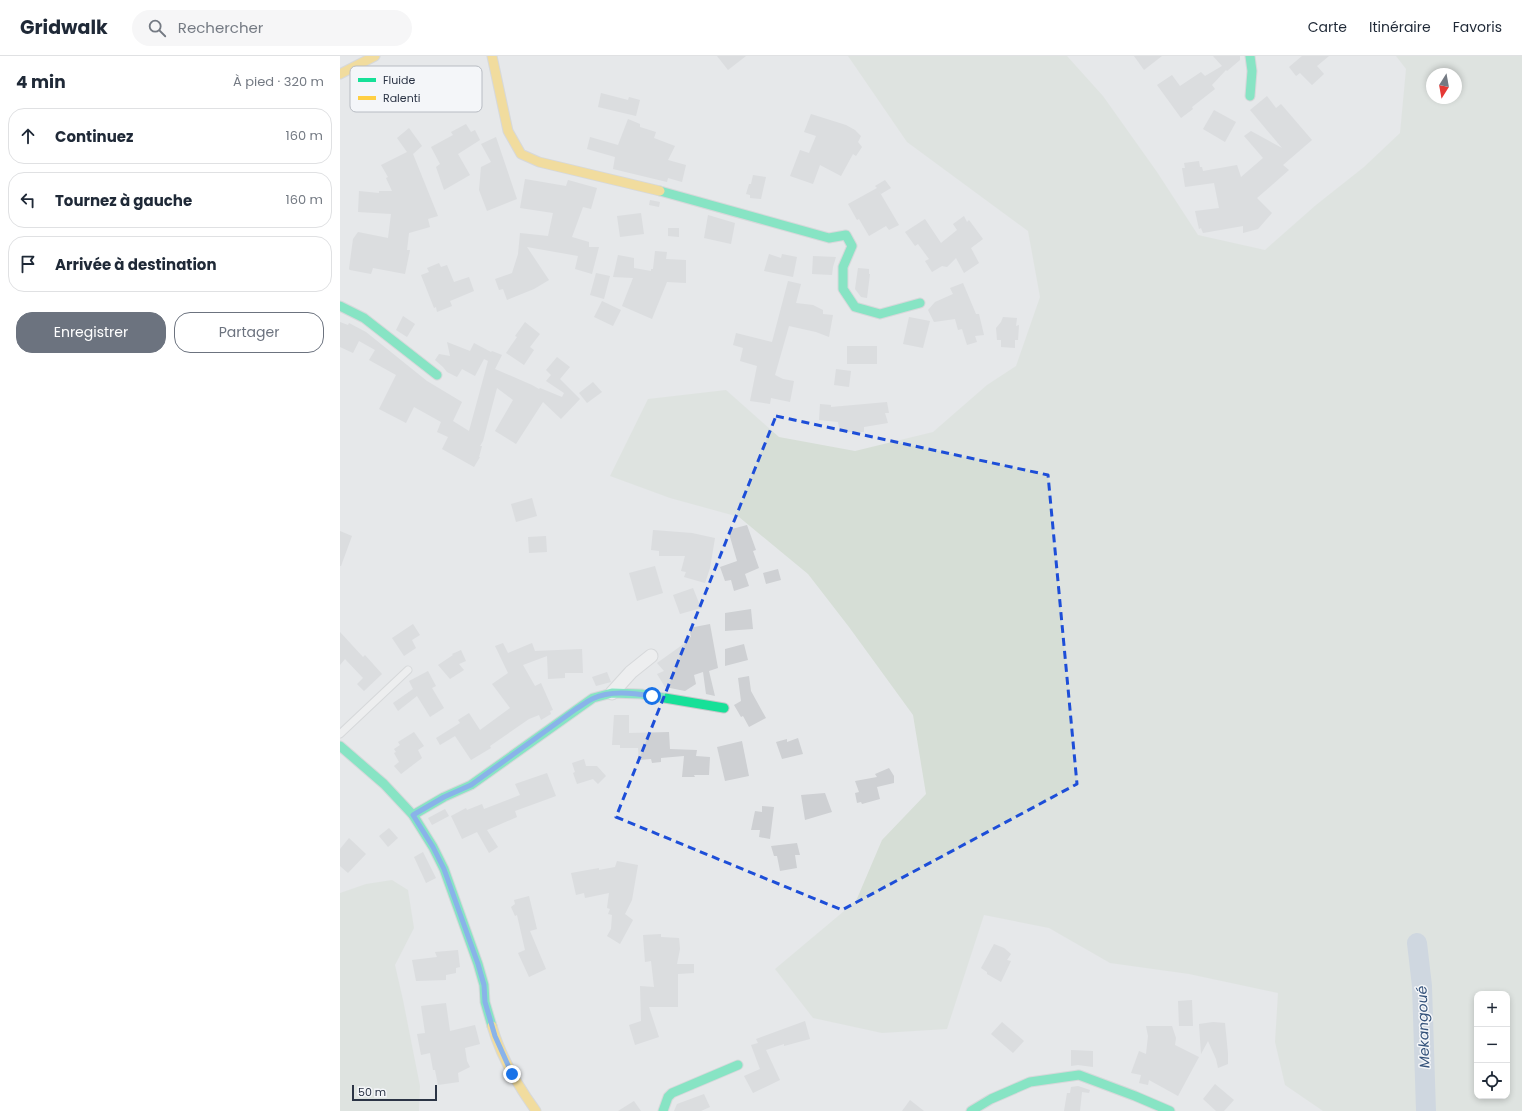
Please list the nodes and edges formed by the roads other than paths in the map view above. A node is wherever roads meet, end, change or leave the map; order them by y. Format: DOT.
graph roads {
  1 [pos="375,56"];
  2 [pos="492,56"];
  3 [pos="1250,56"];
  4 [pos="356,66"];
  5 [pos="350,69"];
  6 [pos="340,74"];
  7 [pos="1250,96"];
  8 [pos="920,303"];
  9 [pos="340,306"];
  10 [pos="437,375"];
  11 [pos="651,656"];
  12 [pos="408,670"];
  13 [pos="612,693"];
  14 [pos="724,708"];
  15 [pos="340,734"];
  16 [pos="340,746"];
  17 [pos="413,815"];
  18 [pos="738,1065"];
  19 [pos="536,1111"];
  20 [pos="663,1111"];
  21 [pos="971,1111"];
  22 [pos="1170,1111"];
  1 -- 4 [label="street"];
  2 -- 8 [label="street"];
  3 -- 7 [label="street"];
  5 -- 6 [label="street"];
  9 -- 10 [label="street"];
  11 -- 13 [label="street"];
  12 -- 15 [label="lane"];
  13 -- 14 [label="street"];
  13 -- 17 [label="street"];
  16 -- 17 [label="street"];
  17 -- 19 [label="street"];
  18 -- 20 [label="street"];
  21 -- 22 [label="street"];
}
